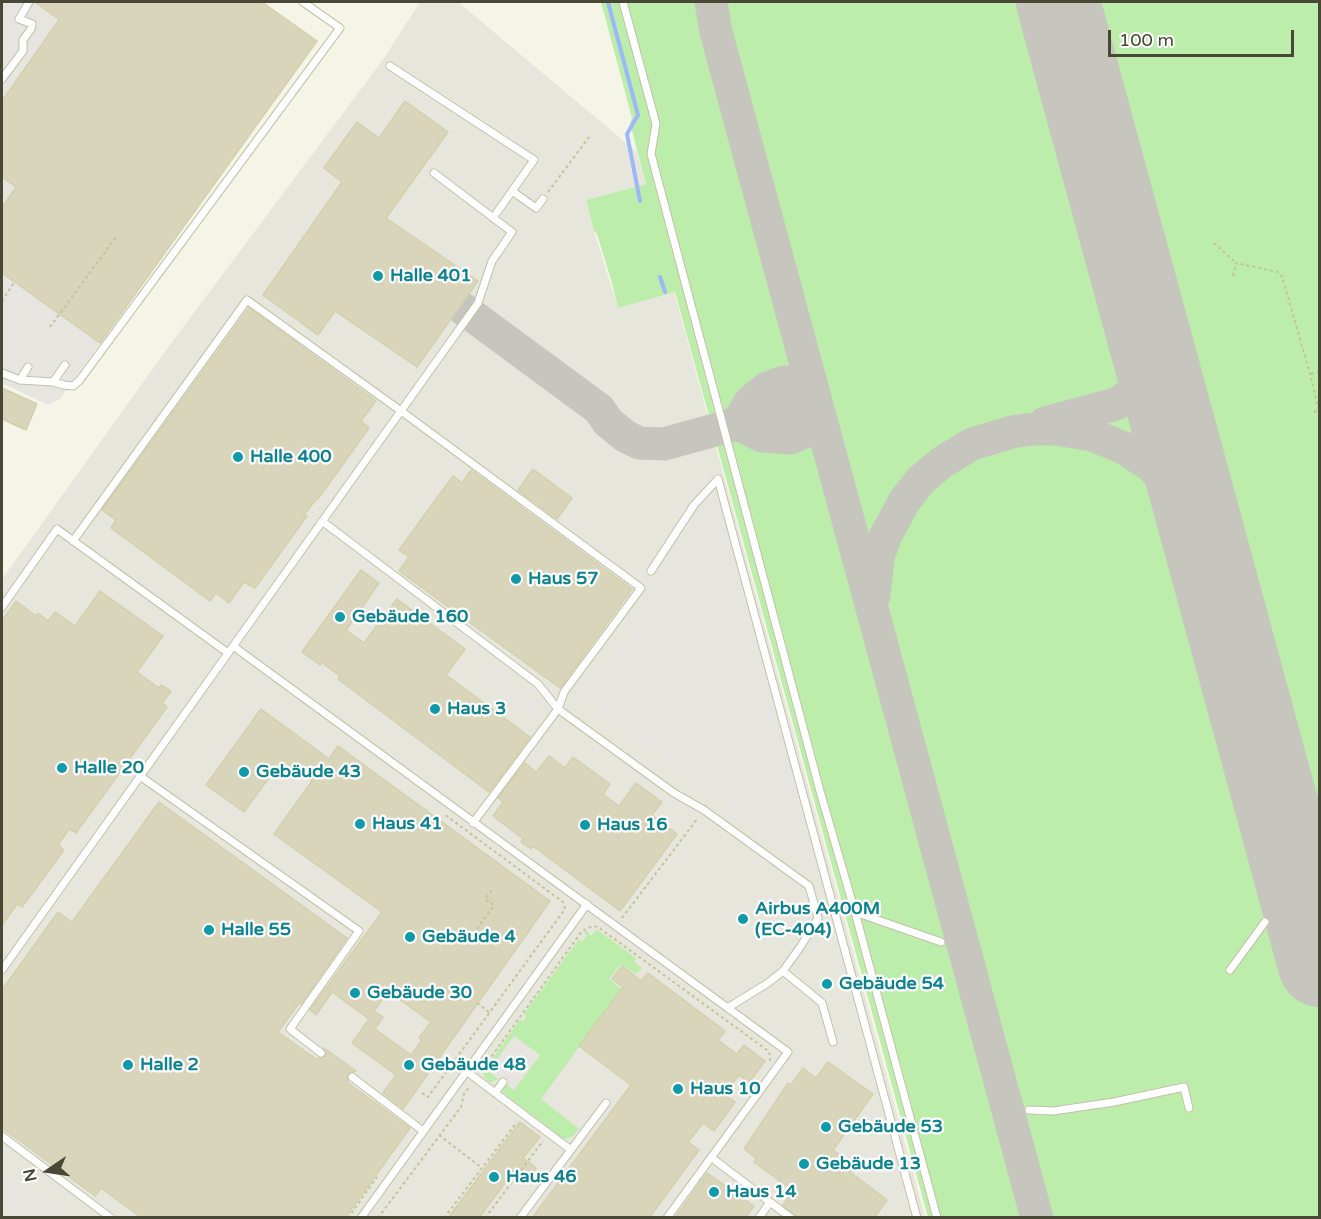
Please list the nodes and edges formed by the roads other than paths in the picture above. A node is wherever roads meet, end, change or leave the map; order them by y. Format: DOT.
graph roads {
  1 [pos="29,2"];
  2 [pos="303,2"];
  3 [pos="623,2"];
  4 [pos="390,66"];
  5 [pos="2,79"];
  6 [pos="434,173"];
  7 [pos="512,191"];
  8 [pos="543,199"];
  9 [pos="493,218"];
  10 [pos="65,365"];
  11 [pos="28,367"];
  12 [pos="2,373"];
  13 [pos="20,380"];
  14 [pos="53,382"];
  15 [pos="401,411"];
  16 [pos="322,521"];
  17 [pos="73,541"];
  18 [pos="651,571"];
  19 [pos="2,607"];
  20 [pos="231,649"];
  21 [pos="558,708"];
  22 [pos="140,776"];
  23 [pos="473,823"];
  24 [pos="587,904"];
  25 [pos="855,912"];
  26 [pos="1265,922"];
  27 [pos="941,942"];
  28 [pos="4,961"];
  29 [pos="2,970"];
  30 [pos="1230,970"];
  31 [pos="783,971"];
  32 [pos="729,1007"];
  33 [pos="833,1042"];
  34 [pos="321,1053"];
  35 [pos="466,1071"];
  36 [pos="352,1077"];
  37 [pos="502,1082"];
  38 [pos="495,1093"];
  39 [pos="606,1103"];
  40 [pos="1189,1108"];
  41 [pos="1029,1110"];
  42 [pos="423,1131"];
  43 [pos="2,1136"];
  44 [pos="571,1150"];
  45 [pos="712,1158"];
  46 [pos="770,1202"];
  47 [pos="111,1218"];
  48 [pos="361,1218"];
  49 [pos="520,1218"];
  50 [pos="667,1218"];
  51 [pos="759,1218"];
  52 [pos="791,1218"];
  53 [pos="917,1218"];
  54 [pos="937,1218"];
  1 -- 5 [label="lane"];
  2 -- 14 [label="lane"];
  3 -- 25 [label="lane"];
  4 -- 7 [label="lane"];
  6 -- 9 [label="lane"];
  7 -- 8 [label="lane"];
  7 -- 9 [label="lane"];
  9 -- 15 [label="lane"];
  10 -- 14 [label="lane"];
  11 -- 13 [label="lane"];
  12 -- 13 [label="lane"];
  13 -- 14 [label="lane"];
  15 -- 16 [label="lane"];
  15 -- 17 [label="lane"];
  15 -- 21 [label="lane"];
  16 -- 20 [label="lane"];
  16 -- 21 [label="lane"];
  17 -- 19 [label="lane"];
  17 -- 20 [label="lane"];
  18 -- 53 [label="lane"];
  20 -- 22 [label="lane"];
  20 -- 23 [label="lane"];
  21 -- 23 [label="lane"];
  21 -- 31 [label="lane"];
  22 -- 28 [label="lane"];
  22 -- 34 [label="lane"];
  23 -- 24 [label="lane"];
  24 -- 32 [label="lane"];
  24 -- 35 [label="lane"];
  25 -- 27 [label="lane"];
  25 -- 54 [label="lane"];
  26 -- 30 [label="lane"];
  28 -- 29 [label="lane"];
  31 -- 32 [label="lane"];
  31 -- 33 [label="lane"];
  32 -- 45 [label="lane"];
  35 -- 38 [label="lane"];
  35 -- 42 [label="lane"];
  36 -- 42 [label="lane"];
  37 -- 38 [label="lane"];
  38 -- 44 [label="lane"];
  39 -- 44 [label="lane"];
  40 -- 41 [label="lane"];
  42 -- 48 [label="lane"];
  43 -- 47 [label="lane"];
  44 -- 49 [label="lane"];
  45 -- 46 [label="lane"];
  45 -- 50 [label="lane"];
  46 -- 51 [label="lane"];
  46 -- 52 [label="lane"];
}
